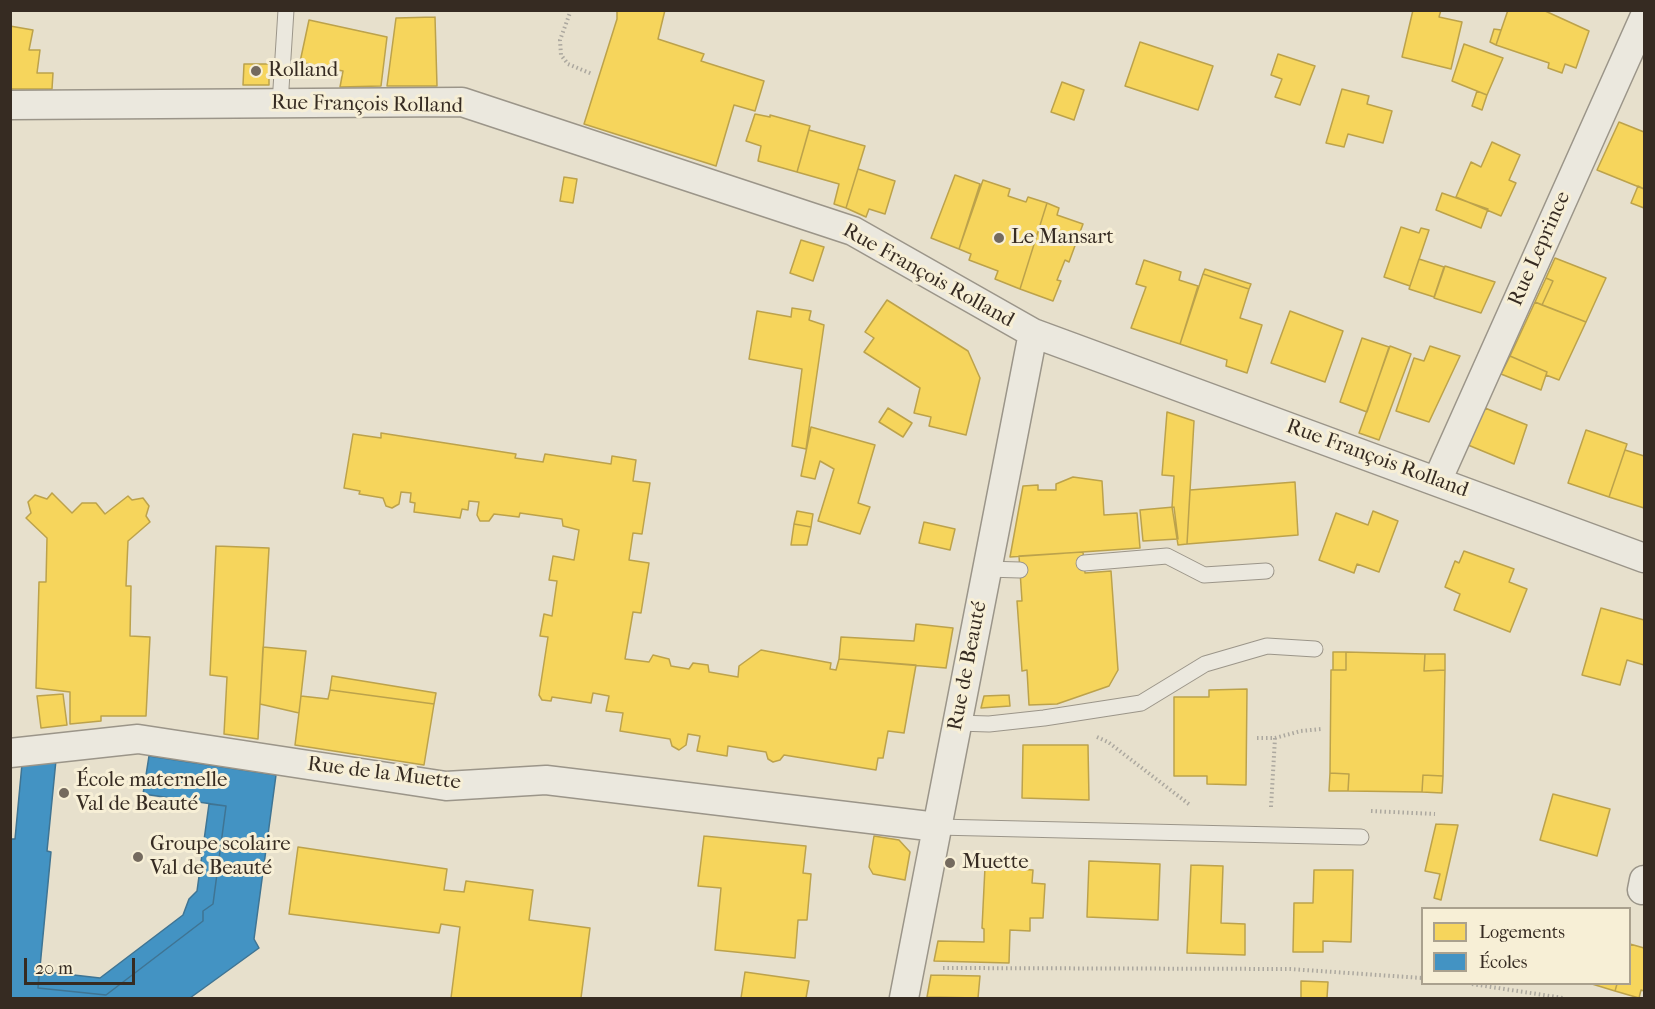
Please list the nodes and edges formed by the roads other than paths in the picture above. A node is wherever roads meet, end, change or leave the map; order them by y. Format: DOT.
graph roads {
  1 [pos="286,10"];
  2 [pos="1644,18"];
  3 [pos="280,104"];
  4 [pos="10,105"];
  5 [pos="1033,333"];
  6 [pos="1437,481"];
  7 [pos="1644,558"];
  8 [pos="1084,563"];
  9 [pos="986,569"];
  10 [pos="1020,570"];
  11 [pos="1266,571"];
  12 [pos="1315,649"];
  13 [pos="957,723"];
  14 [pos="10,753"];
  15 [pos="937,827"];
  16 [pos="1361,837"];
  17 [pos="904,999"];
  1 -- 3 [label="lane"];
  2 -- 6 [label="street, Rue Leprince"];
  3 -- 4 [label="street, Rue François Rolland"];
  3 -- 5 [label="street, Rue François Rolland"];
  5 -- 6 [label="street, Rue François Rolland"];
  5 -- 9 [label="street, Rue de Beauté"];
  6 -- 7 [label="street, Rue François Rolland"];
  8 -- 11 [label="lane"];
  9 -- 10 [label="lane"];
  9 -- 13 [label="street, Rue de Beauté"];
  12 -- 13 [label="lane"];
  13 -- 15 [label="street, Rue de Beauté"];
  14 -- 15 [label="street, Rue de la Muette"];
  15 -- 16 [label="lane"];
  15 -- 17 [label="street, Rue de Beauté"];
}
